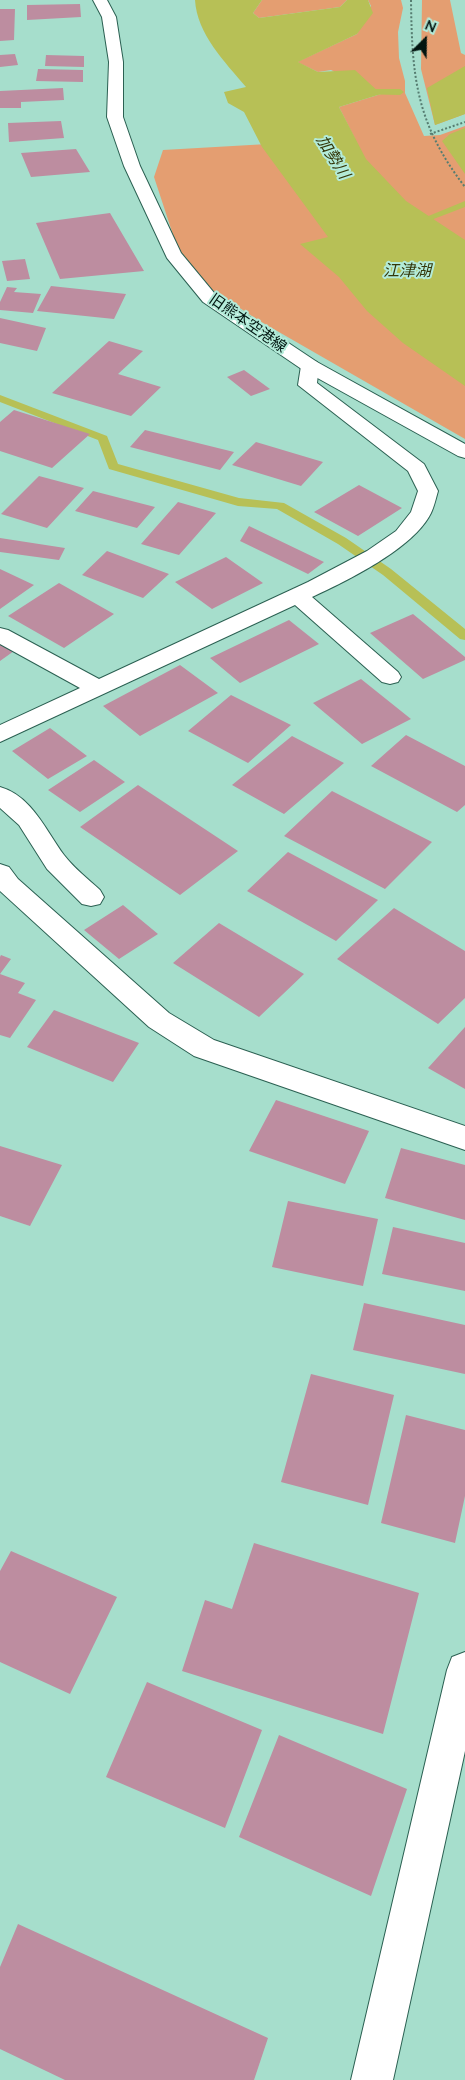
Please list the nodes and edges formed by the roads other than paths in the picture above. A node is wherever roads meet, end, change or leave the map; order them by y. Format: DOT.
graph roads {
  1 [pos="100,0"];
  2 [pos="310,366"];
  3 [pos="465,452"];
  4 [pos="297,596"];
  5 [pos="0,635"];
  6 [pos="390,677"];
  7 [pos="98,688"];
  8 [pos="0,734"];
  9 [pos="0,795"];
  10 [pos="0,873"];
  11 [pos="91,897"];
  12 [pos="465,1138"];
  13 [pos="465,1670"];
  14 [pos="372,2080"];
  1 -- 2 [label="street, 旧熊本空港線"];
  2 -- 3 [label="street, 旧熊本空港線"];
  2 -- 4 [label="street"];
  4 -- 6 [label="street"];
  4 -- 7 [label="street"];
  5 -- 7 [label="street"];
  7 -- 8 [label="street"];
  9 -- 11 [label="street"];
  10 -- 12 [label="street"];
  13 -- 14 [label="street"];
}
